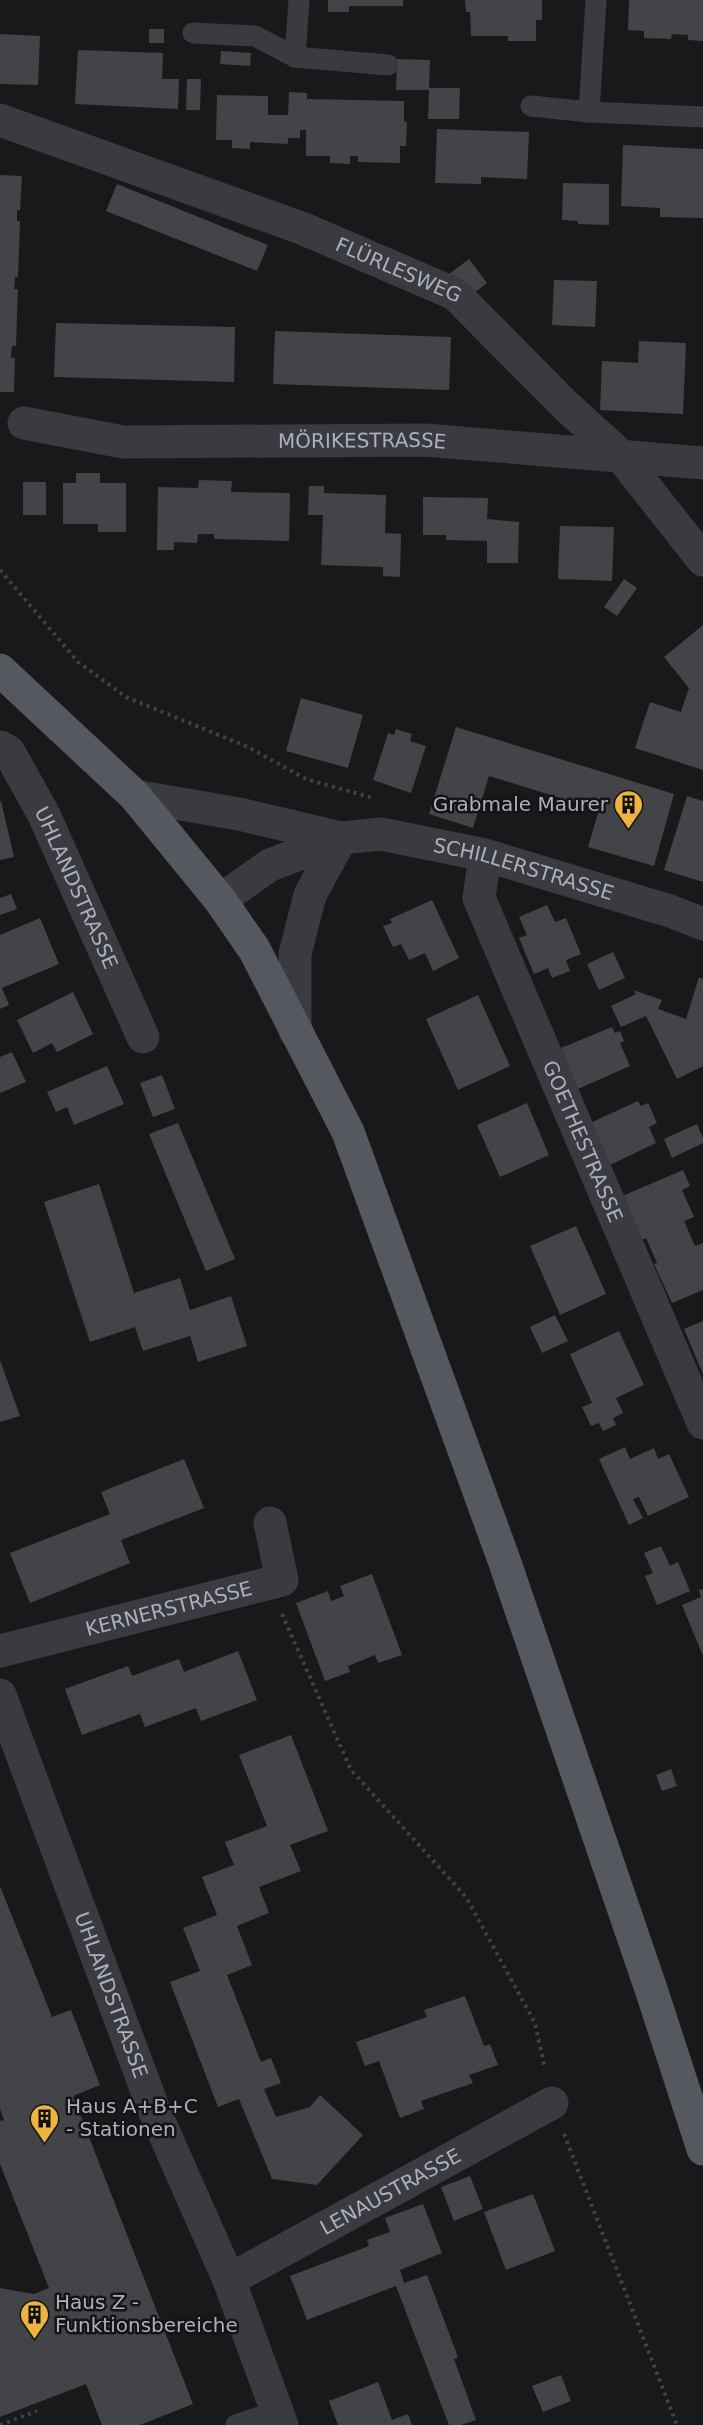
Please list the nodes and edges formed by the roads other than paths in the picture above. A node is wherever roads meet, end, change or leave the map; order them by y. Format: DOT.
graph roads {
  1 [pos="299,0"];
  2 [pos="596,0"];
  3 [pos="194,33"];
  4 [pos="295,57"];
  5 [pos="388,65"];
  6 [pos="531,106"];
  7 [pos="589,112"];
  8 [pos="703,117"];
  9 [pos="0,120"];
  10 [pos="24,423"];
  11 [pos="620,455"];
  12 [pos="703,463"];
  13 [pos="703,560"];
  14 [pos="0,670"];
  15 [pos="0,747"];
  16 [pos="135,796"];
  17 [pos="341,838"];
  18 [pos="485,855"];
  19 [pos="220,900"];
  20 [pos="703,924"];
  21 [pos="295,1031"];
  22 [pos="143,1037"];
  23 [pos="703,1423"];
  24 [pos="270,1523"];
  25 [pos="0,1651"];
  26 [pos="0,1695"];
  27 [pos="552,2103"];
  28 [pos="703,2150"];
  29 [pos="229,2280"];
  30 [pos="279,2418"];
  31 [pos="236,2425"];
  1 -- 4 [label="lane"];
  2 -- 7 [label="lane"];
  3 -- 4 [label="lane"];
  4 -- 5 [label="lane"];
  6 -- 7 [label="lane"];
  7 -- 8 [label="lane"];
  9 -- 11 [label="street, FLÜRLESWEG"];
  10 -- 11 [label="street, MÖRIKESTRASSE"];
  11 -- 12 [label="street, MÖRIKESTRASSE"];
  11 -- 13 [label="street, FLÜRLESWEG"];
  14 -- 16 [label="main road"];
  15 -- 22 [label="street, UHLANDSTRASSE"];
  16 -- 17 [label="street, SCHILLERSTRASSE"];
  16 -- 19 [label="main road"];
  17 -- 18 [label="street, SCHILLERSTRASSE"];
  17 -- 19 [label="street, SCHILLERSTRASSE"];
  17 -- 21 [label="street"];
  18 -- 20 [label="street, SCHILLERSTRASSE"];
  18 -- 23 [label="street, GOETHESTRASSE"];
  19 -- 21 [label="main road"];
  21 -- 28 [label="main road"];
  24 -- 25 [label="street, KERNERSTRASSE"];
  26 -- 29 [label="street, UHLANDSTRASSE"];
  27 -- 29 [label="street, LENAUSTRASSE"];
  29 -- 30 [label="street, UHLANDSTRASSE"];
  30 -- 31 [label="lane"];
}
